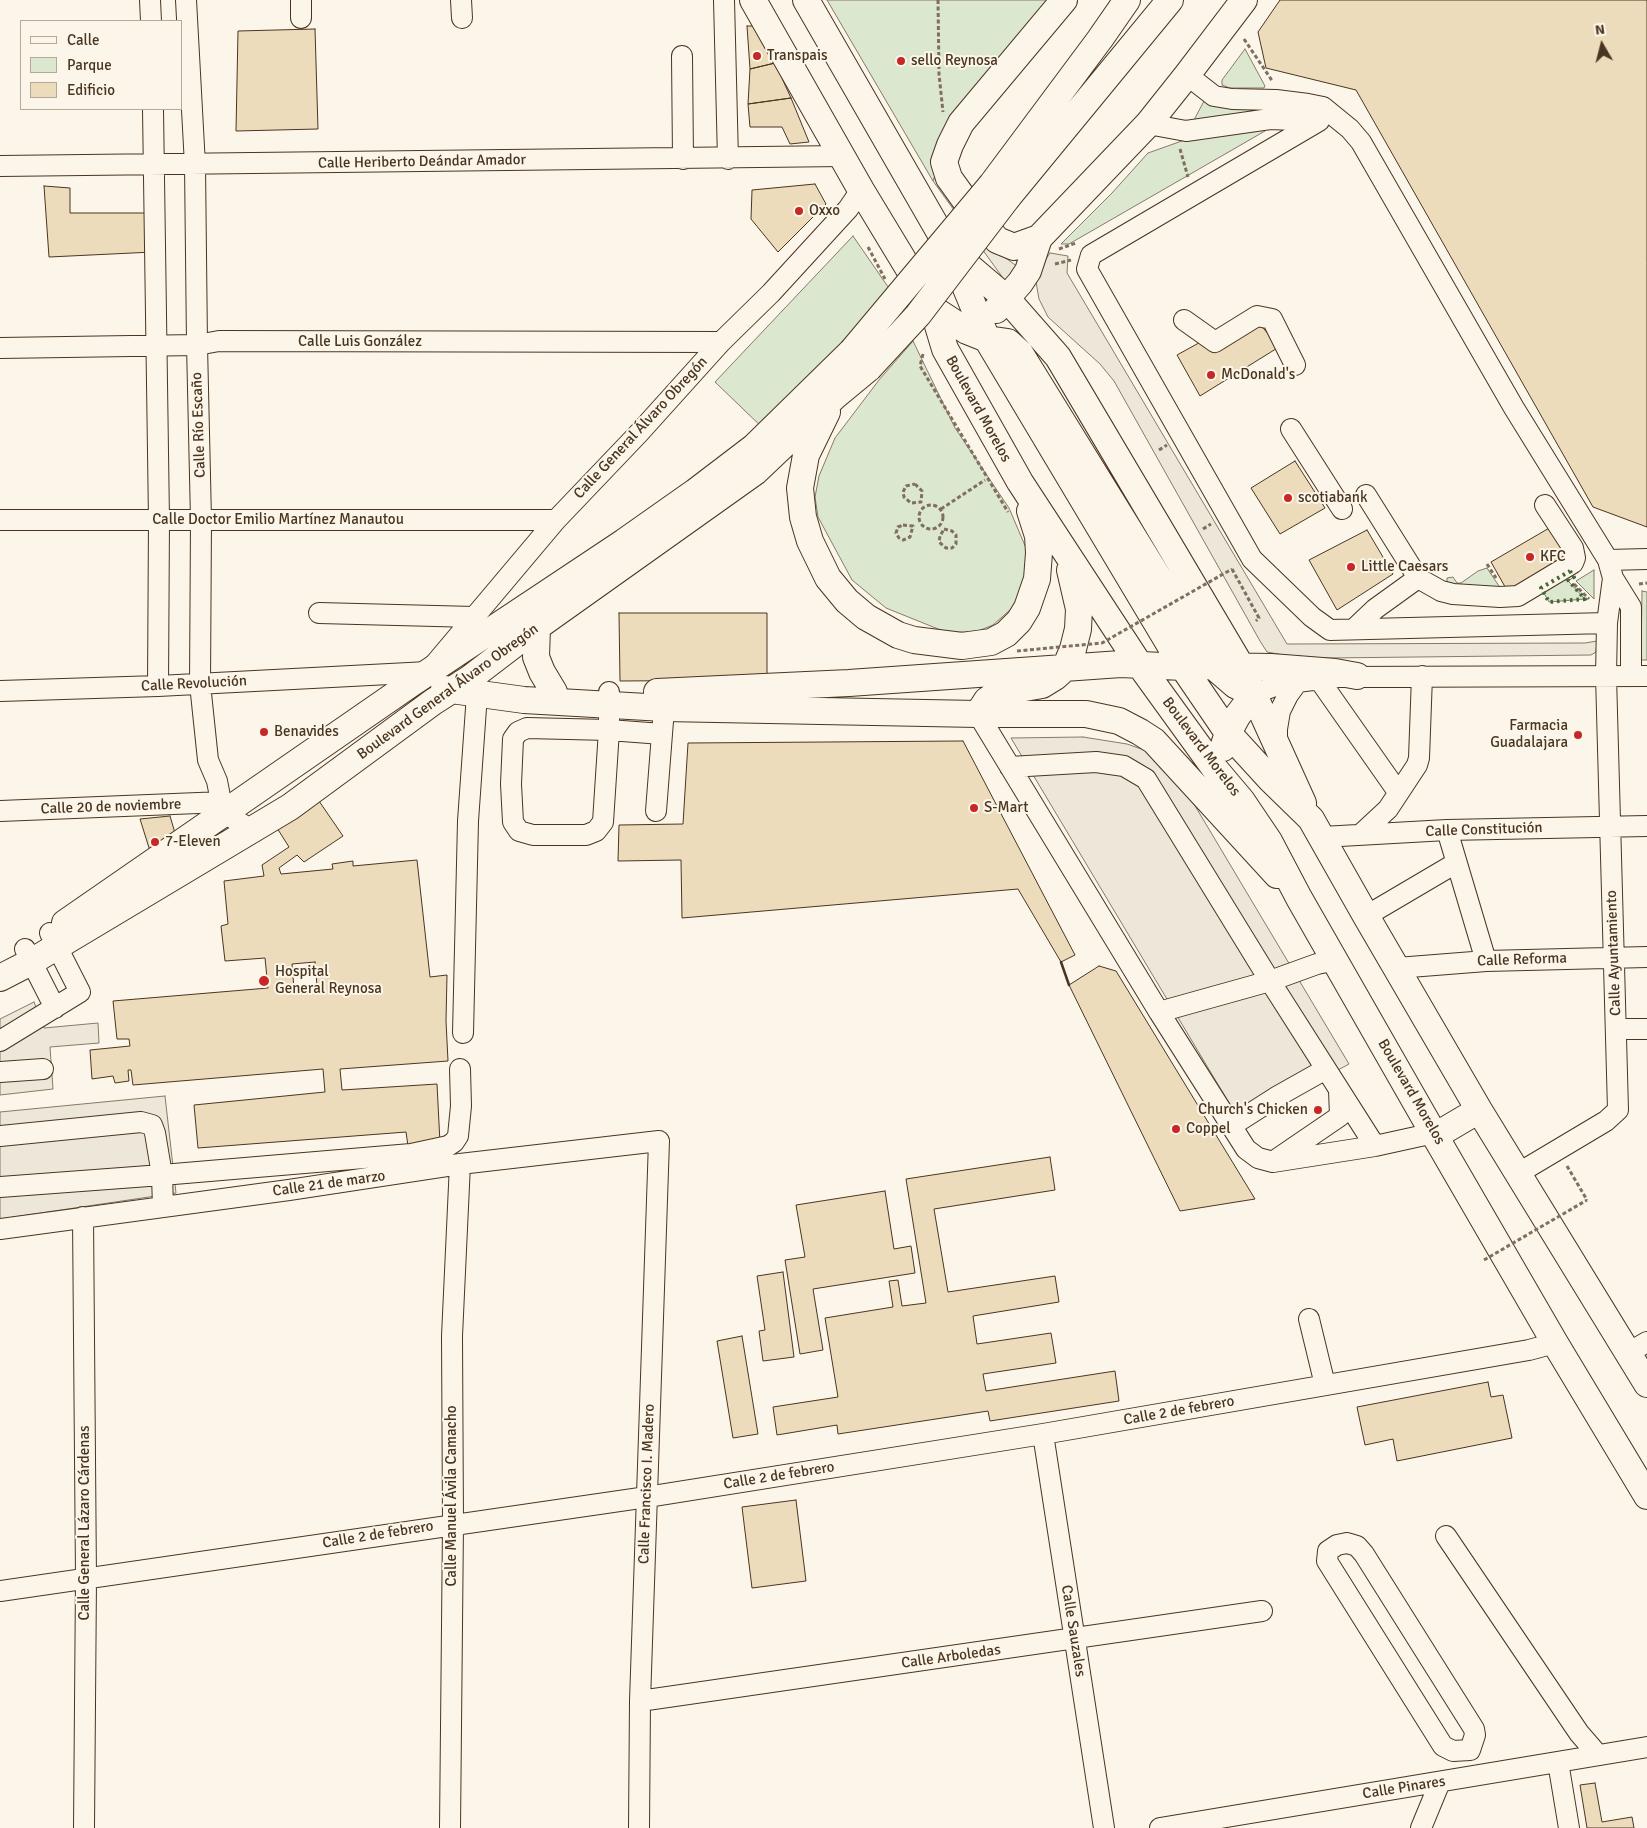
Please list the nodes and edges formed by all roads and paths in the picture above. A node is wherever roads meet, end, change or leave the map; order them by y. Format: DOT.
graph roads {
  1 [pos="150,0"];
  2 [pos="186,0"];
  3 [pos="724,0"];
  4 [pos="753,0"];
  5 [pos="806,0"];
  6 [pos="938,0"];
  7 [pos="1064,0"];
  8 [pos="1127,0"];
  9 [pos="1170,0"];
  10 [pos="1244,0"];
  11 [pos="151,20"];
  12 [pos="1244,39"];
  13 [pos="682,56"];
  14 [pos="1266,72"];
  15 [pos="1187,75"];
  16 [pos="153,110"];
  17 [pos="944,116"];
  18 [pos="1327,116"];
  19 [pos="1148,124"];
  20 [pos="1178,141"];
  21 [pos="843,156"];
  22 [pos="683,159"];
  23 [pos="728,159"];
  24 [pos="154,165"];
  25 [pos="195,165"];
  26 [pos="0,166"];
  27 [pos="1188,177"];
  28 [pos="861,190"];
  29 [pos="1000,190"];
  30 [pos="1039,238"];
  31 [pos="951,252"];
  32 [pos="1071,260"];
  33 [pos="1055,264"];
  34 [pos="1007,299"];
  35 [pos="933,309"];
  36 [pos="1184,320"];
  37 [pos="987,339"];
  38 [pos="721,342"];
  39 [pos="197,345"];
  40 [pos="156,346"];
  41 [pos="0,348"];
  42 [pos="860,359"];
  43 [pos="1295,365"];
  44 [pos="834,397"];
  45 [pos="1291,429"];
  46 [pos="985,480"];
  47 [pos="1020,482"];
  48 [pos="1366,496"];
  49 [pos="921,502"];
  50 [pos="1546,505"];
  51 [pos="925,507"];
  52 [pos="940,509"];
  53 [pos="1342,509"];
  54 [pos="0,520"];
  55 [pos="159,520"];
  56 [pos="201,520"];
  57 [pos="556,520"];
  58 [pos="921,523"];
  59 [pos="913,526"];
  60 [pos="939,526"];
  61 [pos="942,530"];
  62 [pos="1061,546"];
  63 [pos="1647,559"];
  64 [pos="1610,569"];
  65 [pos="1418,578"];
  66 [pos="1572,582"];
  67 [pos="1640,584"];
  68 [pos="1647,584"];
  69 [pos="1589,599"];
  70 [pos="319,613"];
  71 [pos="474,617"];
  72 [pos="1257,620"];
  73 [pos="1607,623"];
  74 [pos="537,628"];
  75 [pos="1355,628"];
  76 [pos="1017,651"];
  77 [pos="1140,664"];
  78 [pos="1213,666"];
  79 [pos="1241,666"];
  80 [pos="1183,667"];
  81 [pos="1065,668"];
  82 [pos="1357,676"];
  83 [pos="1422,676"];
  84 [pos="1606,676"];
  85 [pos="1639,676"];
  86 [pos="409,677"];
  87 [pos="1309,679"];
  88 [pos="849,683"];
  89 [pos="200,684"];
  90 [pos="158,686"];
  91 [pos="466,688"];
  92 [pos="0,691"];
  93 [pos="554,692"];
  94 [pos="1254,694"];
  95 [pos="609,709"];
  96 [pos="664,711"];
  97 [pos="978,714"];
  98 [pos="1228,732"];
  99 [pos="1277,747"];
  100 [pos="1010,767"];
  101 [pos="1215,769"];
  102 [pos="1398,792"];
  103 [pos="223,807"];
  104 [pos="656,811"];
  105 [pos="0,812"];
  106 [pos="1647,826"];
  107 [pos="1610,827"];
  108 [pos="1317,828"];
  109 [pos="1447,830"];
  110 [pos="253,831"];
  111 [pos="1360,835"];
  112 [pos="1456,863"];
  113 [pos="1299,898"];
  114 [pos="1366,916"];
  115 [pos="53,940"];
  116 [pos="28,956"];
  117 [pos="1647,957"];
  118 [pos="1615,958"];
  119 [pos="1336,960"];
  120 [pos="1486,961"];
  121 [pos="0,963"];
  122 [pos="1396,968"];
  123 [pos="0,978"];
  124 [pos="1270,981"];
  125 [pos="55,1008"];
  126 [pos="1159,1012"];
  127 [pos="1647,1028"];
  128 [pos="1616,1029"];
  129 [pos="463,1033"];
  130 [pos="0,1041"];
  131 [pos="43,1069"];
  132 [pos="460,1069"];
  133 [pos="1326,1069"];
  134 [pos="0,1072"];
  135 [pos="1339,1090"];
  136 [pos="1479,1110"];
  137 [pos="1231,1126"];
  138 [pos="0,1136"];
  139 [pos="1435,1136"];
  140 [pos="659,1141"];
  141 [pos="1375,1146"];
  142 [pos="1559,1150"];
  143 [pos="1273,1162"];
  144 [pos="460,1164"];
  145 [pos="1517,1174"];
  146 [pos="162,1175"];
  147 [pos="0,1187"];
  148 [pos="163,1207"];
  149 [pos="83,1217"];
  150 [pos="0,1229"];
  151 [pos="1484,1260"];
  152 [pos="1308,1319"];
  153 [pos="1555,1343"];
  154 [pos="1638,1347"];
  155 [pos="1647,1384"];
  156 [pos="1325,1385"];
  157 [pos="1043,1434"];
  158 [pos="1645,1488"];
  159 [pos="647,1497"];
  160 [pos="453,1524"];
  161 [pos="1446,1536"];
  162 [pos="86,1579"];
  163 [pos="0,1591"];
  164 [pos="1262,1611"];
  165 [pos="1074,1639"];
  166 [pos="640,1701"];
  167 [pos="1647,1747"];
  168 [pos="1470,1750"];
  169 [pos="1598,1755"];
  170 [pos="1558,1762"];
  171 [pos="1487,1774"];
  172 [pos="1440,1782"];
  173 [pos="84,1828"];
  174 [pos="450,1828"];
  175 [pos="639,1828"];
  176 [pos="1104,1828"];
  177 [pos="1160,1828"];
  178 [pos="1421,1828"];
  179 [pos="1569,1828"];
  1 -- 11 [label="street"];
  2 -- 25 [label="street, Calle Río Escaño"];
  3 -- 23 [label="street"];
  4 -- 21 [label="main road, Boulevard Morelos"];
  5 -- 31 [label="main road, Boulevard Morelos"];
  6 -- 17 [label="path"];
  7 -- 30 [label="main road"];
  8 -- 29 [label="main road"];
  9 -- 29 [label="main road"];
  10 -- 15 [label="main road"];
  12 -- 14 [label="path"];
  13 -- 22 [label="street"];
  15 -- 18 [label="street"];
  15 -- 19 [label="main road"];
  16 -- 24 [label="street"];
  18 -- 19 [label="street"];
  18 -- 64 [label="street"];
  18 -- 75 [label="street"];
  19 -- 30 [label="main road"];
  20 -- 27 [label="path"];
  21 -- 23 [label="street, Calle Heriberto Deándar Amador"];
  21 -- 28 [label="main road, Boulevard Morelos"];
  22 -- 23 [label="street, Calle Heriberto Deándar Amador"];
  22 -- 25 [label="street, Calle Heriberto Deándar Amador"];
  24 -- 25 [label="street, Calle Heriberto Deándar Amador"];
  24 -- 26 [label="street, Calle Heriberto Deándar Amador"];
  24 -- 40 [label="street"];
  25 -- 39 [label="street, Calle Río Escaño"];
  28 -- 35 [label="main road, Boulevard Morelos"];
  28 -- 38 [label="street, Calle General Álvaro Obregón"];
  29 -- 42 [label="main road, bridge"];
  30 -- 34 [label="main road"];
  31 -- 34 [label="main road"];
  31 -- 37 [label="main road, Boulevard Morelos"];
  32 -- 33 [label="path"];
  34 -- 37 [label="main road"];
  34 -- 79 [label="main road"];
  35 -- 37 [label="main road"];
  35 -- 47 [label="main road, Boulevard Morelos"];
  36 -- 43 [label="street"];
  37 -- 78 [label="main road"];
  37 -- 80 [label="main road, Boulevard Morelos"];
  38 -- 39 [label="street, Calle Luis González"];
  38 -- 57 [label="street, Calle General Álvaro Obregón"];
  39 -- 40 [label="street, Calle Luis González"];
  39 -- 56 [label="street, Calle Río Escaño"];
  40 -- 41 [label="street, Calle Luis González"];
  40 -- 55 [label="street"];
  42 -- 44 [label="main road, Boulevard General Álvaro Obregón"];
  42 -- 86 [label="main road, Boulevard General Álvaro Obregón"];
  44 -- 47 [label="main road"];
  44 -- 74 [label="main road, Boulevard General Álvaro Obregón"];
  45 -- 53 [label="street"];
  46 -- 52 [label="path"];
  47 -- 62 [label="main road, Boulevard Morelos"];
  48 -- 65 [label="street"];
  49 -- 49 [label="path"];
  49 -- 51 [label="path"];
  50 -- 65 [label="street"];
  51 -- 52 [label="path"];
  51 -- 58 [label="path"];
  52 -- 60 [label="path"];
  54 -- 55 [label="street, Calle Doctor Emilio Martínez Manautou"];
  55 -- 56 [label="street, Calle Doctor Emilio Martínez Manautou"];
  55 -- 90 [label="street"];
  56 -- 57 [label="street, Calle Doctor Emilio Martínez Manautou"];
  56 -- 89 [label="street, Calle Río Escaño"];
  57 -- 71 [label="street, Calle General Álvaro Obregón"];
  58 -- 59 [label="path"];
  58 -- 60 [label="path"];
  59 -- 59 [label="path"];
  60 -- 61 [label="path"];
  61 -- 61 [label="path"];
  62 -- 77 [label="main road, Boulevard Morelos"];
  62 -- 81 [label="main road"];
  63 -- 64 [label="street"];
  64 -- 73 [label="street, Calle Ayuntamiento"];
  64 -- 85 [label="street"];
  65 -- 75 [label="street"];
  66 -- 69 [label="path"];
  67 -- 68 [label="path"];
  70 -- 71 [label="street"];
  71 -- 86 [label="street, Calle General Álvaro Obregón"];
  72 -- 76 [label="path, bridge"];
  73 -- 75 [label="street"];
  73 -- 84 [label="street, Calle Ayuntamiento"];
  74 -- 91 [label="main road, Boulevard General Álvaro Obregón"];
  74 -- 93 [label="main road"];
  77 -- 80 [label="main road"];
  77 -- 81 [label="main road"];
  77 -- 101 [label="main road, Boulevard Morelos"];
  78 -- 79 [label="main road"];
  78 -- 80 [label="main road"];
  78 -- 94 [label="main road"];
  79 -- 82 [label="main road"];
  79 -- 94 [label="main road"];
  80 -- 98 [label="main road, Boulevard Morelos"];
  81 -- 88 [label="main road"];
  81 -- 97 [label="main road"];
  82 -- 83 [label="street"];
  82 -- 87 [label="street"];
  83 -- 84 [label="street"];
  83 -- 102 [label="street"];
  84 -- 85 [label="street"];
  84 -- 107 [label="street, Calle Ayuntamiento"];
  86 -- 89 [label="street, Calle Revolución"];
  86 -- 91 [label="main road"];
  86 -- 103 [label="main road, Boulevard General Álvaro Obregón"];
  87 -- 94 [label="street"];
  87 -- 99 [label="street"];
  87 -- 102 [label="street"];
  88 -- 96 [label="main road"];
  88 -- 97 [label="main road"];
  89 -- 90 [label="street, Calle Revolución"];
  89 -- 103 [label="street, Calle Río Escaño"];
  90 -- 92 [label="street, Calle Revolución"];
  91 -- 93 [label="main road"];
  91 -- 95 [label="main road"];
  91 -- 110 [label="main road, Boulevard General Álvaro Obregón"];
  91 -- 129 [label="street"];
  93 -- 95 [label="main road"];
  94 -- 98 [label="main road"];
  94 -- 99 [label="main road"];
  95 -- 95 [label="street"];
  95 -- 96 [label="main road"];
  95 -- 96 [label="street"];
  96 -- 97 [label="main road"];
  96 -- 104 [label="street"];
  97 -- 100 [label="street"];
  97 -- 113 [label="main road"];
  98 -- 101 [label="main road"];
  98 -- 108 [label="main road, Boulevard Morelos"];
  99 -- 108 [label="main road"];
  100 -- 124 [label="street"];
  100 -- 126 [label="street"];
  101 -- 113 [label="main road, Boulevard Morelos"];
  102 -- 111 [label="street"];
  103 -- 105 [label="street, Calle 20 de noviembre"];
  103 -- 110 [label="street"];
  103 -- 115 [label="main road, Boulevard General Álvaro Obregón"];
  106 -- 107 [label="street, Calle Constitución"];
  107 -- 109 [label="street, Calle Constitución"];
  107 -- 118 [label="street, Calle Ayuntamiento"];
  108 -- 111 [label="street, Calle Constitución"];
  108 -- 114 [label="main road, Boulevard Morelos"];
  109 -- 111 [label="street, Calle Constitución"];
  109 -- 112 [label="street"];
  110 -- 115 [label="main road, Boulevard General Álvaro Obregón"];
  112 -- 114 [label="street"];
  112 -- 120 [label="street"];
  113 -- 119 [label="main road, Boulevard Morelos"];
  114 -- 122 [label="main road, Boulevard Morelos"];
  115 -- 116 [label="main road, Boulevard General Álvaro Obregón"];
  115 -- 125 [label="street"];
  116 -- 121 [label="main road, Boulevard General Álvaro Obregón"];
  116 -- 123 [label="main road, Boulevard General Álvaro Obregón"];
  116 -- 125 [label="street"];
  117 -- 118 [label="street, Calle Reforma"];
  118 -- 120 [label="street, Calle Reforma"];
  118 -- 128 [label="street, Calle Ayuntamiento"];
  119 -- 124 [label="street"];
  119 -- 139 [label="main road, Boulevard Morelos"];
  120 -- 122 [label="street, Calle Reforma"];
  122 -- 136 [label="main road, Boulevard Morelos"];
  124 -- 126 [label="street"];
  124 -- 133 [label="street"];
  125 -- 130 [label="street"];
  126 -- 137 [label="street"];
  127 -- 128 [label="street"];
  128 -- 142 [label="street, Calle Ayuntamiento"];
  131 -- 134 [label="street"];
  132 -- 146 [label="street"];
  133 -- 135 [label="street"];
  133 -- 137 [label="street"];
  135 -- 141 [label="street"];
  135 -- 143 [label="street"];
  136 -- 139 [label="main road"];
  136 -- 145 [label="main road, Boulevard Morelos"];
  137 -- 143 [label="street"];
  138 -- 146 [label="street"];
  139 -- 141 [label="street"];
  139 -- 153 [label="main road, Boulevard Morelos"];
  140 -- 144 [label="street, Calle 21 de marzo"];
  140 -- 159 [label="street, Calle Francisco I. Madero"];
  141 -- 143 [label="street"];
  142 -- 145 [label="street, Calle Ayuntamiento"];
  142 -- 151 [label="path, bridge"];
  144 -- 148 [label="street, Calle 21 de marzo"];
  144 -- 160 [label="street, Calle Manuel Ávila Camacho"];
  145 -- 154 [label="main road, Boulevard Morelos"];
  146 -- 147 [label="street"];
  146 -- 148 [label="street"];
  148 -- 149 [label="street, Calle 21 de marzo"];
  149 -- 150 [label="street, Calle 21 de marzo"];
  149 -- 162 [label="street, Calle General Lázaro Cárdenas"];
  152 -- 156 [label="street"];
  153 -- 156 [label="street, Calle 2 de febrero"];
  153 -- 158 [label="main road, Boulevard Morelos"];
  154 -- 155 [label="main road, Boulevard Morelos"];
  156 -- 157 [label="street, Calle 2 de febrero"];
  157 -- 159 [label="street, Calle 2 de febrero"];
  157 -- 165 [label="street, Calle Sauzales"];
  159 -- 160 [label="street, Calle 2 de febrero"];
  159 -- 166 [label="street, Calle Francisco I. Madero"];
  160 -- 162 [label="street, Calle 2 de febrero"];
  160 -- 174 [label="street, Calle Manuel Ávila Camacho"];
  161 -- 169 [label="street"];
  162 -- 163 [label="street, Calle 2 de febrero"];
  162 -- 173 [label="street, Calle General Lázaro Cárdenas"];
  164 -- 165 [label="street, Calle Arboledas"];
  165 -- 166 [label="street, Calle Arboledas"];
  165 -- 176 [label="street, Calle Sauzales"];
  166 -- 175 [label="street, Calle Francisco I. Madero"];
  167 -- 169 [label="street, Calle Pinares"];
  168 -- 168 [label="street"];
  168 -- 171 [label="street"];
  169 -- 170 [label="street, Calle Pinares"];
  170 -- 171 [label="street, Calle Pinares"];
  170 -- 179 [label="street"];
  171 -- 172 [label="street, Calle Pinares"];
  172 -- 177 [label="street, Calle Pinares"];
  172 -- 178 [label="street"];
}
